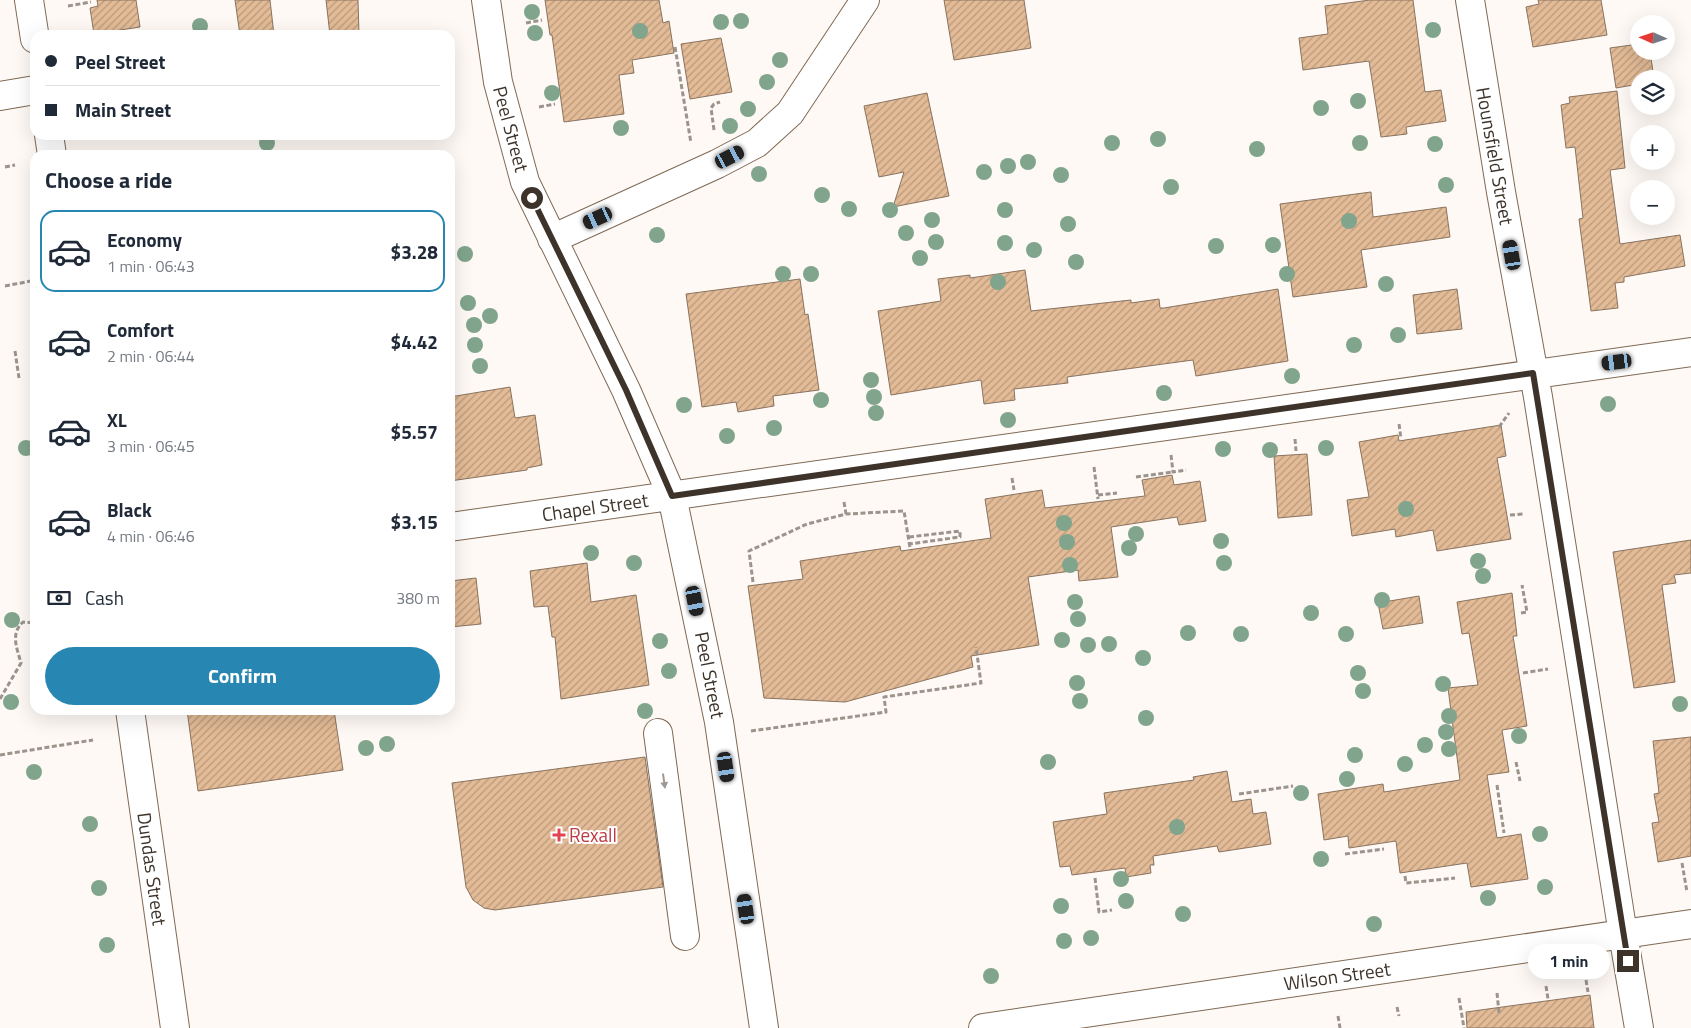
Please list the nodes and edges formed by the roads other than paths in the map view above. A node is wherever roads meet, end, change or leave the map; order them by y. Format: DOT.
graph roads {
  1 [pos="29,0"];
  2 [pos="486,0"];
  3 [pos="865,0"];
  4 [pos="1470,0"];
  5 [pos="34,30"];
  6 [pos="30,91"];
  7 [pos="0,96"];
  8 [pos="552,239"];
  9 [pos="1691,352"];
  10 [pos="1533,373"];
  11 [pos="672,496"];
  12 [pos="455,526"];
  13 [pos="131,715"];
  14 [pos="658,733"];
  15 [pos="1691,924"];
  16 [pos="1624,934"];
  17 [pos="685,936"];
  18 [pos="175,1028"];
  19 [pos="764,1028"];
  20 [pos="983,1028"];
  21 [pos="1639,1028"];
  1 -- 5 [label="street"];
  2 -- 8 [label="street, Peel Street"];
  3 -- 8 [label="street"];
  4 -- 10 [label="street, Hounsfield Street"];
  6 -- 7 [label="street"];
  8 -- 11 [label="street, Peel Street"];
  9 -- 10 [label="street, Chapel Street"];
  10 -- 11 [label="street, Chapel Street"];
  10 -- 16 [label="street, Hounsfield Street"];
  11 -- 12 [label="street, Chapel Street"];
  11 -- 19 [label="street, Peel Street"];
  13 -- 18 [label="street, Dundas Street"];
  14 -- 17 [label="street, one-way"];
  15 -- 16 [label="street, Wilson Street"];
  16 -- 20 [label="street, Wilson Street"];
  16 -- 21 [label="street, Hounsfield Street"];
}
